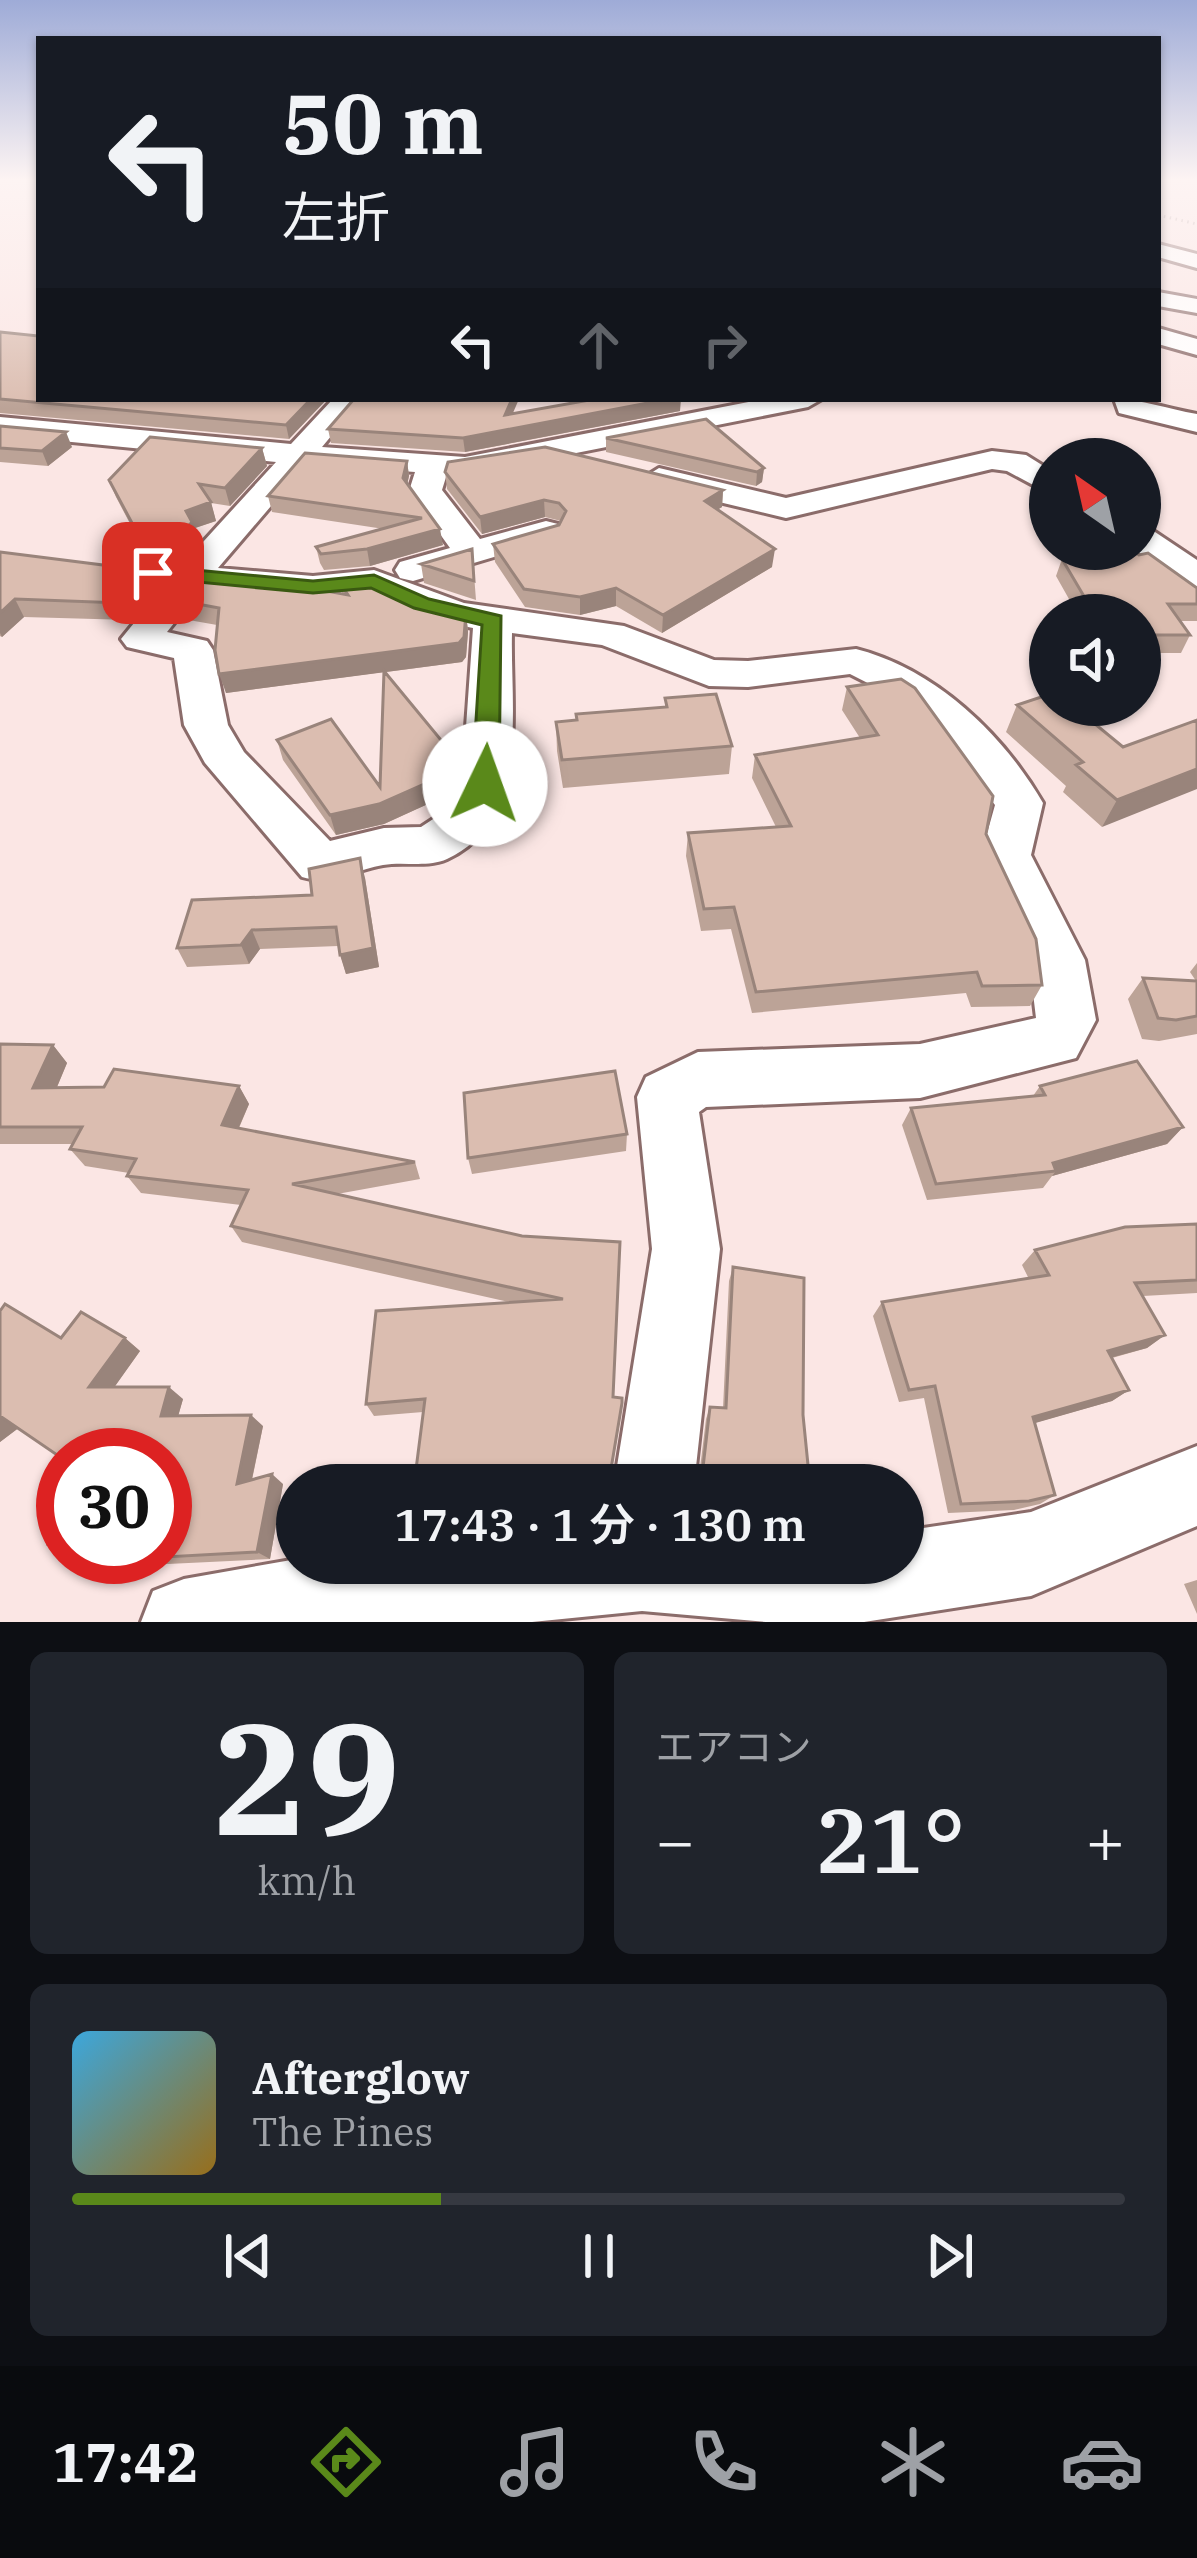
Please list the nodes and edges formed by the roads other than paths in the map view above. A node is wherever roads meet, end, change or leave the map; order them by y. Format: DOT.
graph roads {
  1 [pos="1161,300"];
  2 [pos="1193,307"];
  3 [pos="345,402"];
  4 [pos="793,402"];
  5 [pos="1128,402"];
  6 [pos="1197,423"];
  7 [pos="0,426"];
  8 [pos="543,451"];
  9 [pos="301,453"];
  10 [pos="434,464"];
  11 [pos="1029,471"];
  12 [pos="546,531"];
  13 [pos="1161,551"];
  14 [pos="472,553"];
  15 [pos="127,570"];
  16 [pos="191,577"];
  17 [pos="1197,577"];
  18 [pos="374,581"];
  19 [pos="493,621"];
  20 [pos="657,1464"];
  21 [pos="1197,1486"];
  22 [pos="924,1570"];
  23 [pos="471,1584"];
  24 [pos="184,1622"];
  1 -- 2 [label="street"];
  3 -- 9 [label="street"];
  4 -- 8 [label="street"];
  5 -- 6 [label="street"];
  7 -- 9 [label="street"];
  8 -- 10 [label="street"];
  8 -- 11 [label="street"];
  9 -- 10 [label="street"];
  9 -- 16 [label="street"];
  10 -- 14 [label="street"];
  12 -- 14 [label="street"];
  13 -- 17 [label="street"];
  14 -- 18 [label="street"];
  15 -- 16 [label="street"];
  16 -- 18 [label="street"];
  16 -- 19 [label="street"];
  18 -- 19 [label="street"];
  19 -- 20 [label="street"];
  21 -- 22 [label="street"];
  23 -- 24 [label="street"];
}
